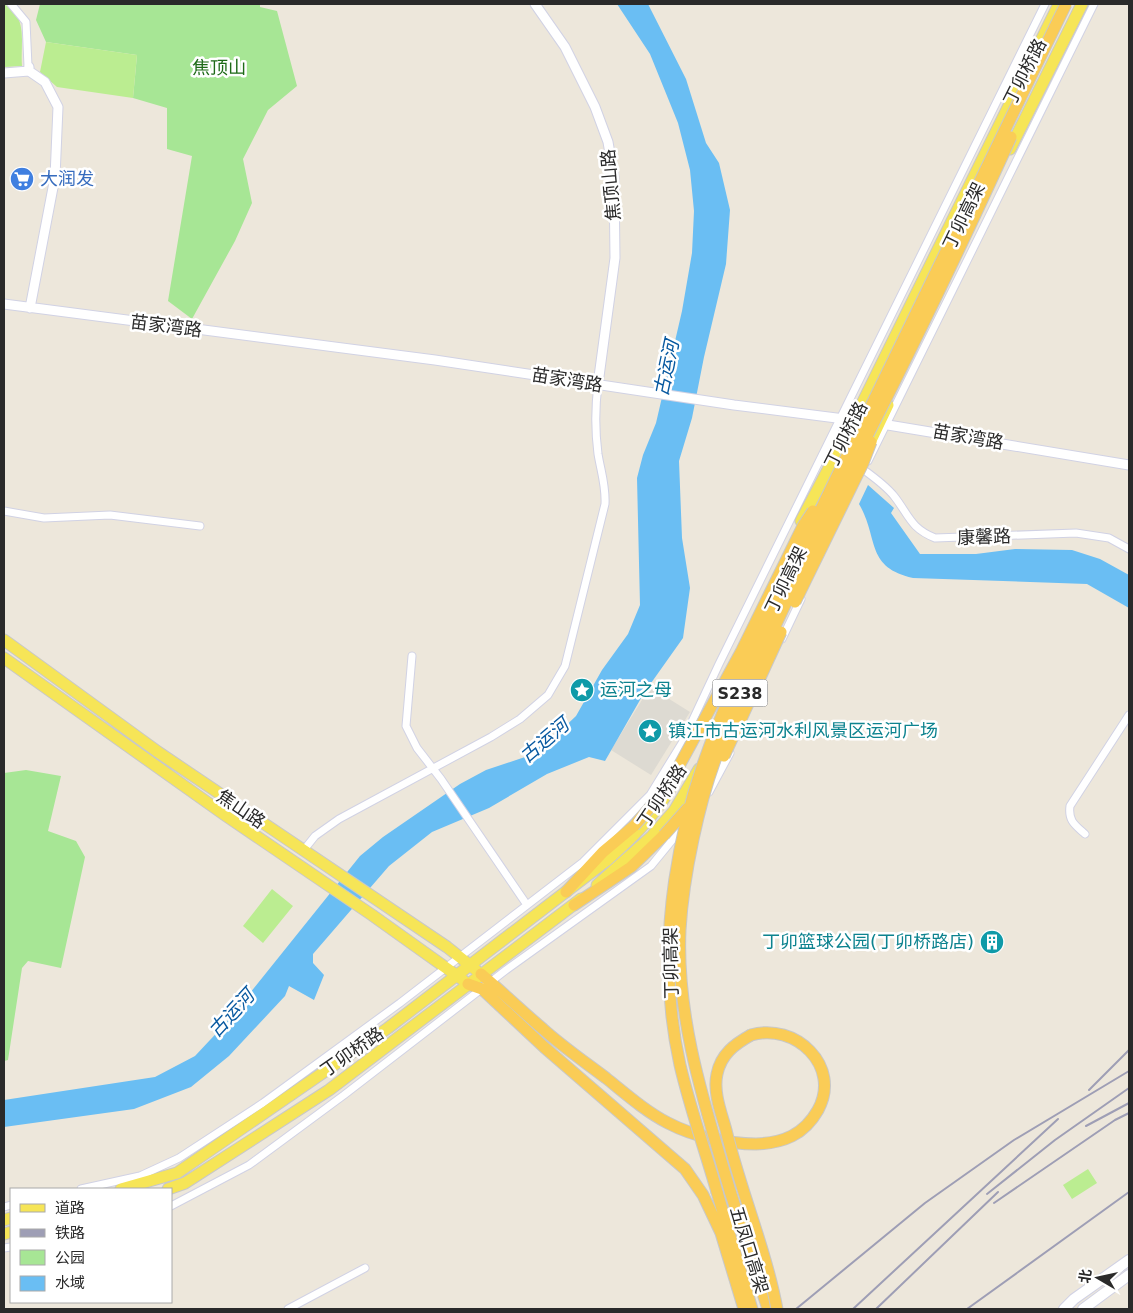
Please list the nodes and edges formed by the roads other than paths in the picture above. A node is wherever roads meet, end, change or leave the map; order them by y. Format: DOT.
graph roads {
  1 [pos="11,4"];
  2 [pos="535,4"];
  3 [pos="1045,4"];
  4 [pos="1066,4"];
  5 [pos="1082,4"];
  6 [pos="1094,4"];
  7 [pos="29,68"];
  8 [pos="4,73"];
  9 [pos="4,304"];
  10 [pos="30,308"];
  11 [pos="598,384"];
  12 [pos="884,402"];
  13 [pos="842,417"];
  14 [pos="854,420"];
  15 [pos="884,423"];
  16 [pos="1129,465"];
  17 [pos="864,470"];
  18 [pos="837,474"];
  19 [pos="4,511"];
  20 [pos="200,526"];
  21 [pos="1129,549"];
  22 [pos="4,640"];
  23 [pos="412,656"];
  24 [pos="4,658"];
  25 [pos="732,704"];
  26 [pos="1129,715"];
  27 [pos="433,768"];
  28 [pos="1085,834"];
  29 [pos="303,851"];
  30 [pos="566,892"];
  31 [pos="527,905"];
  32 [pos="574,905"];
  33 [pos="460,957"];
  34 [pos="471,965"];
  35 [pos="446,967"];
  36 [pos="481,974"];
  37 [pos="458,976"];
  38 [pos="468,984"];
  39 [pos="487,986"];
  40 [pos="86,1188"];
  41 [pos="123,1188"];
  42 [pos="171,1188"];
  43 [pos="730,1191"];
  44 [pos="717,1192"];
  45 [pos="172,1205"];
  46 [pos="1129,1260"];
  47 [pos="364,1268"];
  48 [pos="1129,1275"];
  49 [pos="288,1309"];
  50 [pos="744,1309"];
  51 [pos="752,1309"];
  52 [pos="768,1309"];
  53 [pos="777,1309"];
  54 [pos="1064,1309"];
  55 [pos="1083,1309"];
  1 -- 7 [label="street"];
  2 -- 11 [label="street, 焦顶山路"];
  3 -- 13 [label="street"];
  4 -- 12 [label="highway, 丁卯高架 / S238, bridge"];
  4 -- 14 [label="main road, 丁卯桥路 / S238"];
  4 -- 18 [label="highway, 丁卯高架 / S238, bridge"];
  5 -- 15 [label="main road, 丁卯桥路 / S238"];
  6 -- 15 [label="street"];
  7 -- 8 [label="street"];
  7 -- 10 [label="street"];
  9 -- 10 [label="street, 苗家湾路"];
  10 -- 11 [label="street, 苗家湾路"];
  11 -- 13 [label="street, 苗家湾路"];
  11 -- 27 [label="street"];
  12 -- 25 [label="highway, 丁卯高架 / S238, bridge"];
  12 -- 32 [label="highway, bridge"];
  13 -- 14 [label="street, 苗家湾路"];
  13 -- 31 [label="street"];
  14 -- 15 [label="street, 苗家湾路"];
  14 -- 30 [label="main road, 丁卯桥路 / S238"];
  15 -- 16 [label="street, 苗家湾路"];
  15 -- 17 [label="street"];
  15 -- 32 [label="main road, 丁卯桥路 / S238"];
  17 -- 21 [label="street, 康馨路"];
  17 -- 39 [label="street"];
  18 -- 25 [label="highway, 丁卯高架 / S238, bridge"];
  18 -- 30 [label="highway, bridge"];
  19 -- 20 [label="street"];
  22 -- 29 [label="main road, 焦山路"];
  23 -- 27 [label="street"];
  24 -- 35 [label="main road, 焦山路"];
  25 -- 43 [label="highway, 丁卯高架, bridge"];
  25 -- 44 [label="highway, 丁卯高架, bridge"];
  26 -- 28 [label="street"];
  27 -- 29 [label="street"];
  27 -- 31 [label="street"];
  29 -- 33 [label="main road, 焦山路"];
  30 -- 34 [label="main road, 丁卯桥路 / S238"];
  31 -- 33 [label="street"];
  32 -- 36 [label="main road, 丁卯桥路 / S238"];
  33 -- 34 [label="main road, 焦山路"];
  33 -- 35 [label="street"];
  34 -- 36 [label="main road, 焦山路"];
  34 -- 37 [label="main road, 丁卯桥路 / S238"];
  35 -- 37 [label="main road, 焦山路"];
  35 -- 40 [label="street"];
  36 -- 38 [label="main road, 丁卯桥路 / S238"];
  36 -- 39 [label="highway"];
  37 -- 38 [label="main road, 焦山路"];
  37 -- 41 [label="main road, 丁卯桥路 / S238"];
  38 -- 39 [label="highway"];
  38 -- 42 [label="main road, 丁卯桥路 / S238"];
  39 -- 45 [label="street"];
  39 -- 50 [label="highway"];
  39 -- 53 [label="highway, bridge"];
  43 -- 52 [label="highway, 五凤口高架"];
  44 -- 51 [label="highway, 五凤口高架"];
  46 -- 54 [label="main road"];
  47 -- 49 [label="street"];
  48 -- 55 [label="main road"];
}
